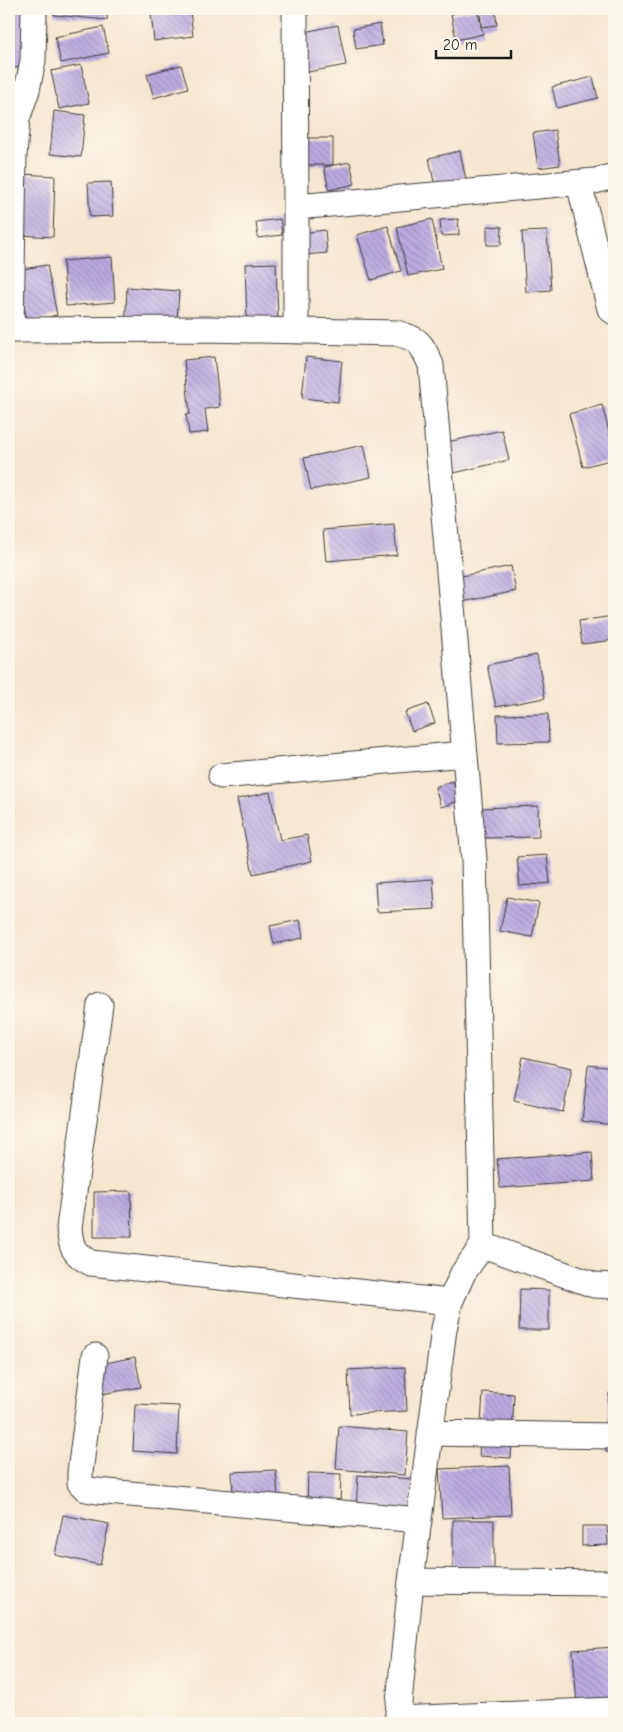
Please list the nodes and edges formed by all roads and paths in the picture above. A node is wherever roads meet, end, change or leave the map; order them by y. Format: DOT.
graph roads {
  1 [pos="34,9"];
  2 [pos="294,9"];
  3 [pos="614,176"];
  4 [pos="579,183"];
  5 [pos="296,207"];
  6 [pos="614,312"];
  7 [pos="10,330"];
  8 [pos="296,331"];
  9 [pos="464,754"];
  10 [pos="221,776"];
  11 [pos="100,1005"];
  12 [pos="483,1245"];
  13 [pos="614,1286"];
  14 [pos="450,1302"];
  15 [pos="95,1356"];
  16 [pos="430,1433"];
  17 [pos="614,1436"];
  18 [pos="419,1520"];
  19 [pos="411,1581"];
  20 [pos="614,1583"];
  21 [pos="614,1710"];
  22 [pos="397,1721"];
  1 -- 7 [label="street"];
  2 -- 5 [label="street"];
  3 -- 4 [label="street"];
  4 -- 5 [label="street"];
  4 -- 6 [label="street"];
  5 -- 8 [label="street"];
  7 -- 8 [label="street"];
  8 -- 9 [label="street"];
  9 -- 10 [label="street"];
  9 -- 12 [label="street"];
  11 -- 14 [label="street"];
  12 -- 13 [label="street"];
  12 -- 14 [label="street"];
  14 -- 16 [label="street"];
  15 -- 18 [label="street"];
  16 -- 17 [label="street"];
  16 -- 18 [label="street"];
  18 -- 19 [label="street"];
  19 -- 20 [label="street"];
  19 -- 22 [label="street"];
  21 -- 22 [label="street"];
}
